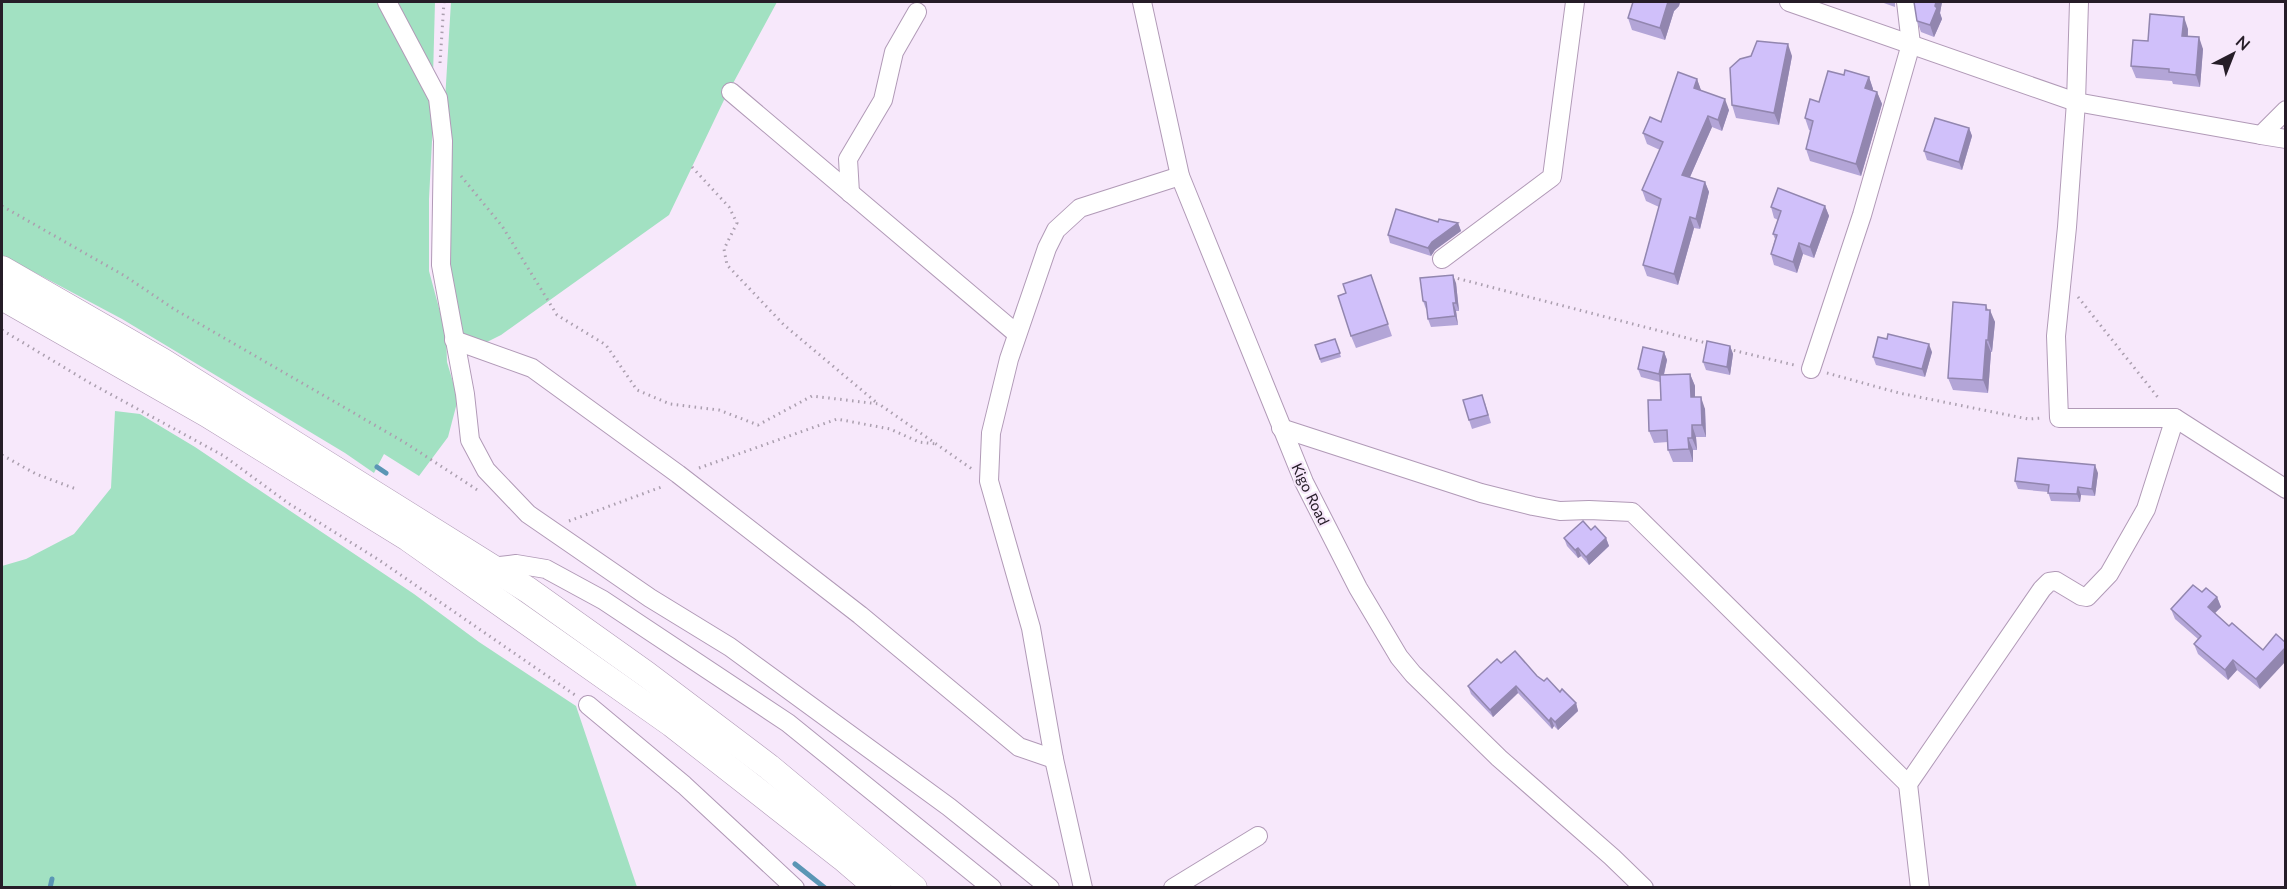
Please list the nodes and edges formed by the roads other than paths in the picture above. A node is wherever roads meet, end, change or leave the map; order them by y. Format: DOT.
graph roads {
  1 [pos="387,2"];
  2 [pos="1142,2"];
  3 [pos="1575,2"];
  4 [pos="1789,2"];
  5 [pos="1906,2"];
  6 [pos="2079,2"];
  7 [pos="917,12"];
  8 [pos="1911,44"];
  9 [pos="731,92"];
  10 [pos="2076,102"];
  11 [pos="2286,110"];
  12 [pos="2261,135"];
  13 [pos="2286,139"];
  14 [pos="1180,176"];
  15 [pos="850,193"];
  16 [pos="1443,267"];
  17 [pos="2,269"];
  18 [pos="2,297"];
  19 [pos="1017,334"];
  20 [pos="454,340"];
  21 [pos="1810,369"];
  22 [pos="2175,418"];
  23 [pos="1281,428"];
  24 [pos="2286,489"];
  25 [pos="491,567"];
  26 [pos="588,705"];
  27 [pos="1054,759"];
  28 [pos="1908,784"];
  29 [pos="1258,836"];
  30 [pos="795,888"];
  31 [pos="878,888"];
  32 [pos="914,888"];
  33 [pos="992,888"];
  34 [pos="1050,888"];
  35 [pos="1083,888"];
  36 [pos="1173,888"];
  37 [pos="1644,888"];
  38 [pos="1920,888"];
  1 -- 20 [label="street"];
  2 -- 14 [label="street, Kigo Road"];
  3 -- 16 [label="street"];
  4 -- 8 [label="street"];
  5 -- 8 [label="street"];
  6 -- 10 [label="street"];
  7 -- 15 [label="street"];
  8 -- 10 [label="street"];
  8 -- 21 [label="street"];
  9 -- 15 [label="street"];
  10 -- 12 [label="street"];
  10 -- 22 [label="street"];
  11 -- 12 [label="street"];
  12 -- 13 [label="street"];
  14 -- 19 [label="street"];
  14 -- 23 [label="street, Kigo Road"];
  15 -- 19 [label="street"];
  17 -- 25 [label="highway"];
  18 -- 31 [label="highway"];
  19 -- 27 [label="street"];
  20 -- 27 [label="street"];
  20 -- 34 [label="street"];
  22 -- 24 [label="street"];
  22 -- 28 [label="street"];
  23 -- 28 [label="street"];
  23 -- 37 [label="street, Kigo Road"];
  25 -- 32 [label="highway"];
  25 -- 33 [label="street"];
  26 -- 30 [label="street"];
  27 -- 35 [label="street"];
  28 -- 38 [label="street"];
  29 -- 36 [label="street"];
}
